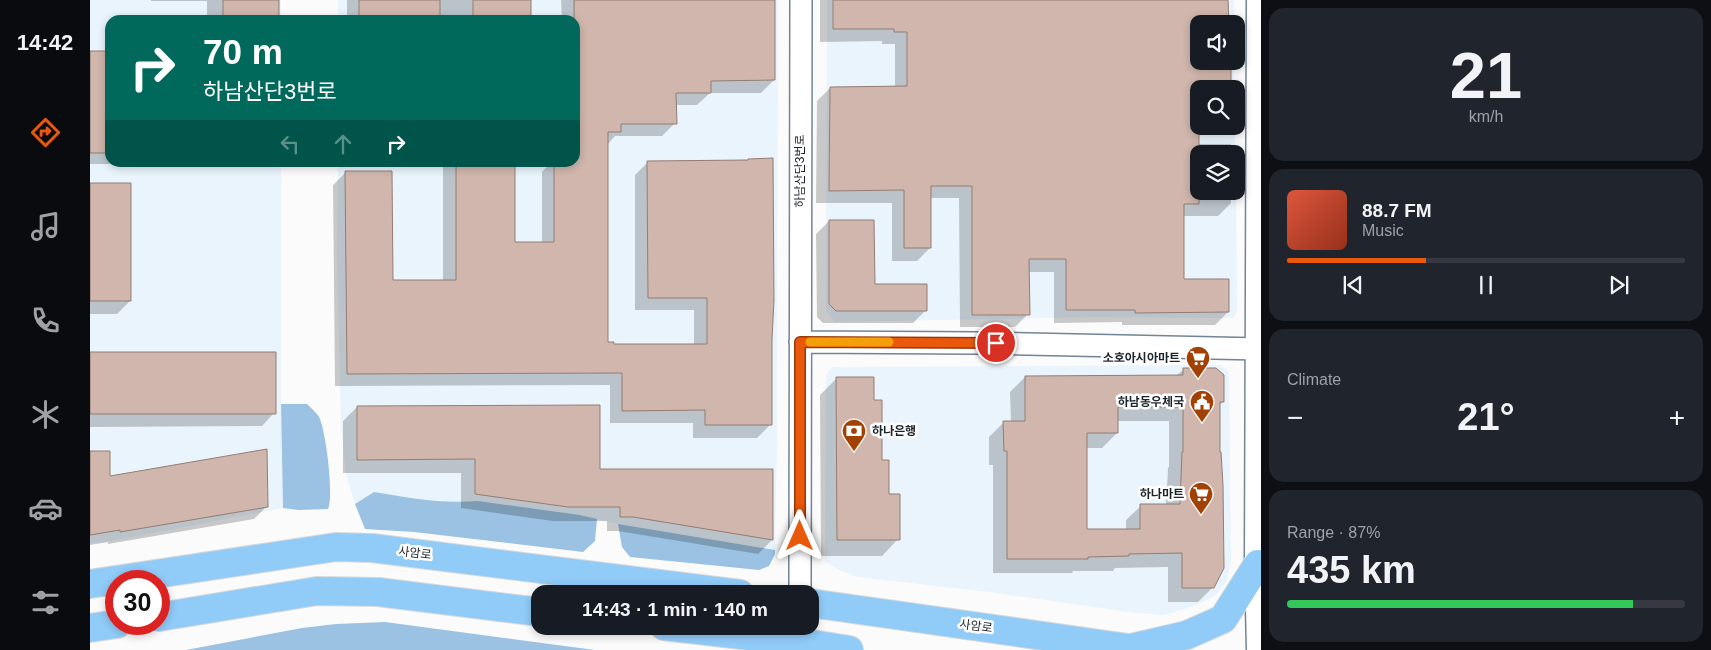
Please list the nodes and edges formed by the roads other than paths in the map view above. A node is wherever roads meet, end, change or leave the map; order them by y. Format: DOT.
graph roads {
  1 [pos="801,0"];
  2 [pos="1260,0"];
  3 [pos="800,342"];
  4 [pos="1260,349"];
  5 [pos="1260,566"];
  6 [pos="90,584"];
  7 [pos="668,585"];
  8 [pos="800,585"];
  9 [pos="819,604"];
  10 [pos="531,611"];
  11 [pos="170,615"];
  12 [pos="105,626"];
  13 [pos="90,628"];
  14 [pos="803,635"];
  15 [pos="1136,649"];
  16 [pos="849,650"];
  17 [pos="1260,650"];
  1 -- 3 [label="street, 하남산단3번로"];
  2 -- 4 [label="street"];
  3 -- 4 [label="street"];
  3 -- 8 [label="street, 하남산단3번로"];
  4 -- 5 [label="street"];
  5 -- 15 [label="main road"];
  5 -- 17 [label="street"];
  6 -- 7 [label="main road, 사암로"];
  9 -- 15 [label="main road, 사암로"];
  10 -- 11 [label="main road"];
  12 -- 13 [label="main road"];
  14 -- 16 [label="main road"];
}
